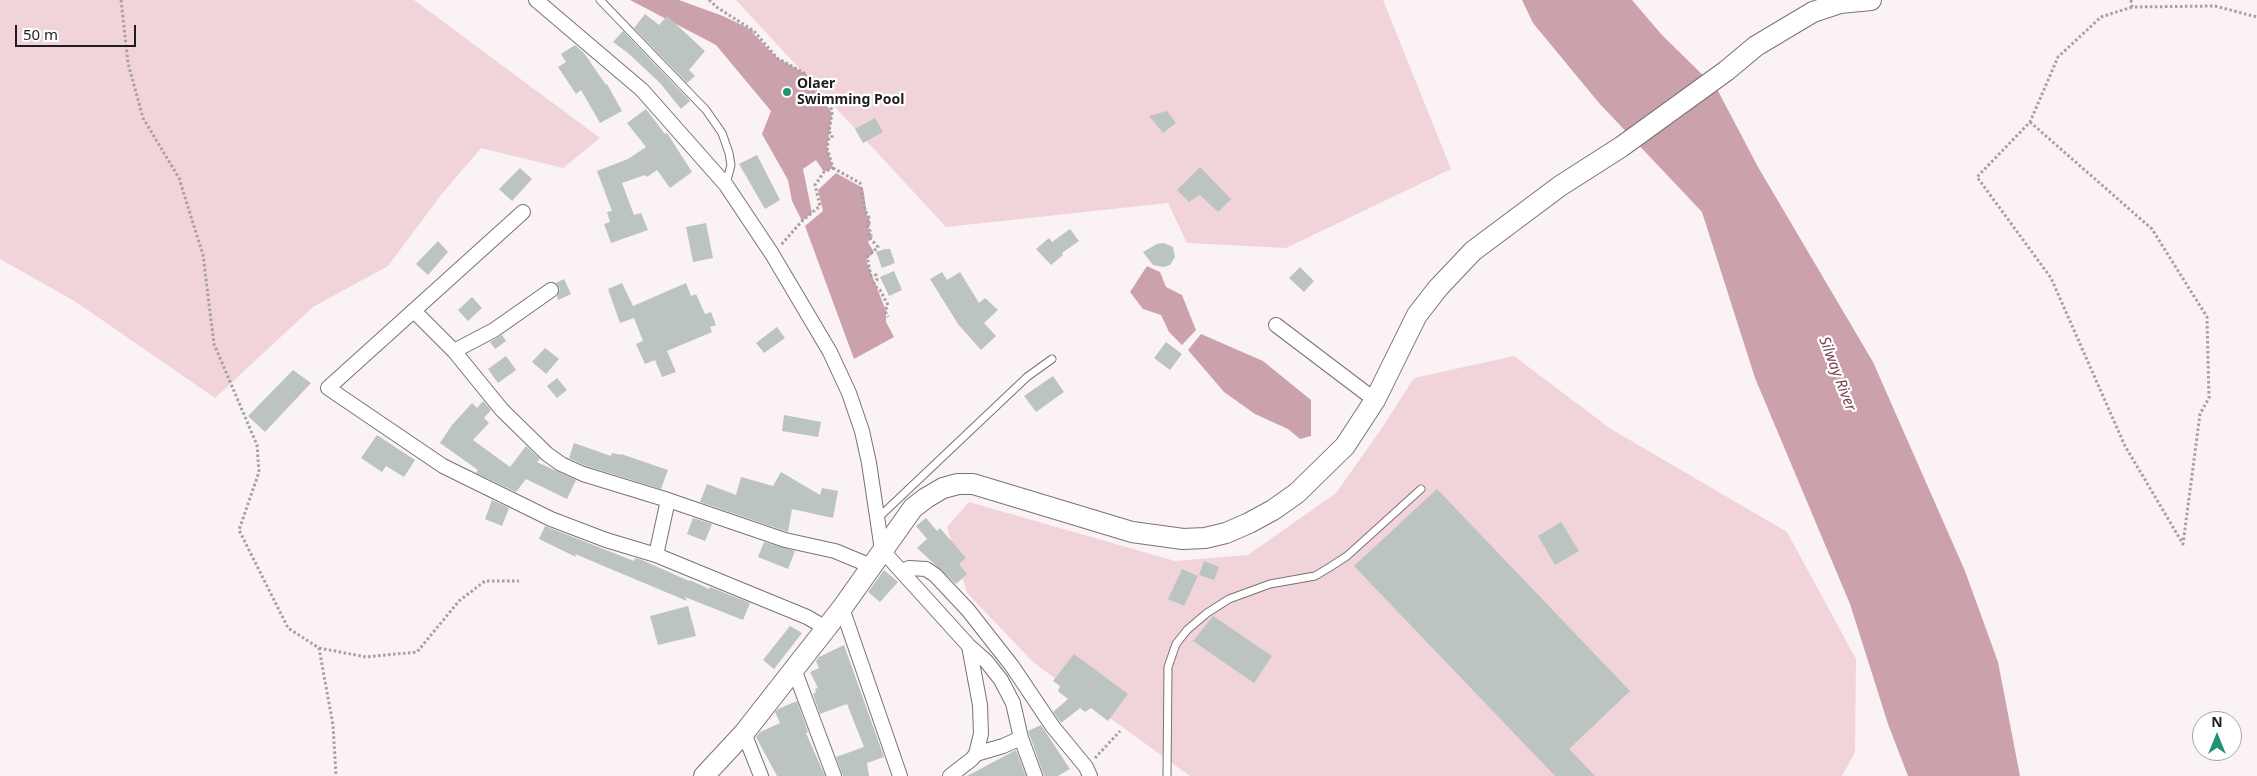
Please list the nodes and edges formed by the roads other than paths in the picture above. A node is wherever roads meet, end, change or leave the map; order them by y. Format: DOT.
graph roads {
  1 [pos="600,0"];
  2 [pos="1871,0"];
  3 [pos="540,1"];
  4 [pos="726,185"];
  5 [pos="523,212"];
  6 [pos="551,290"];
  7 [pos="414,311"];
  8 [pos="1276,325"];
  9 [pos="454,351"];
  10 [pos="1052,359"];
  11 [pos="1375,400"];
  12 [pos="1420,490"];
  13 [pos="668,500"];
  14 [pos="877,519"];
  15 [pos="882,550"];
  16 [pos="656,555"];
  17 [pos="871,566"];
  18 [pos="902,571"];
  19 [pos="842,608"];
  20 [pos="826,628"];
  21 [pos="969,646"];
  22 [pos="794,669"];
  23 [pos="744,733"];
  24 [pos="1020,738"];
  25 [pos="976,754"];
  26 [pos="1088,772"];
  27 [pos="704,776"];
  28 [pos="761,776"];
  29 [pos="834,776"];
  30 [pos="900,776"];
  31 [pos="950,776"];
  32 [pos="1035,776"];
  33 [pos="1167,776"];
  1 -- 4 [label="lane"];
  2 -- 11 [label="main road"];
  3 -- 4 [label="street"];
  4 -- 14 [label="street"];
  5 -- 7 [label="street"];
  6 -- 9 [label="street"];
  7 -- 9 [label="street"];
  7 -- 16 [label="street"];
  8 -- 11 [label="street"];
  9 -- 13 [label="street"];
  10 -- 14 [label="lane"];
  11 -- 15 [label="main road"];
  12 -- 33 [label="lane"];
  13 -- 16 [label="street"];
  13 -- 17 [label="street"];
  14 -- 15 [label="street"];
  15 -- 17 [label="main road"];
  15 -- 18 [label="street"];
  16 -- 20 [label="street"];
  17 -- 19 [label="main road"];
  18 -- 21 [label="street"];
  18 -- 26 [label="street"];
  19 -- 20 [label="main road"];
  19 -- 30 [label="street"];
  20 -- 22 [label="main road"];
  21 -- 24 [label="street"];
  21 -- 25 [label="street"];
  22 -- 23 [label="main road"];
  22 -- 29 [label="street"];
  23 -- 27 [label="main road"];
  23 -- 28 [label="street"];
  24 -- 25 [label="street"];
  24 -- 32 [label="street"];
  25 -- 31 [label="street"];
}
